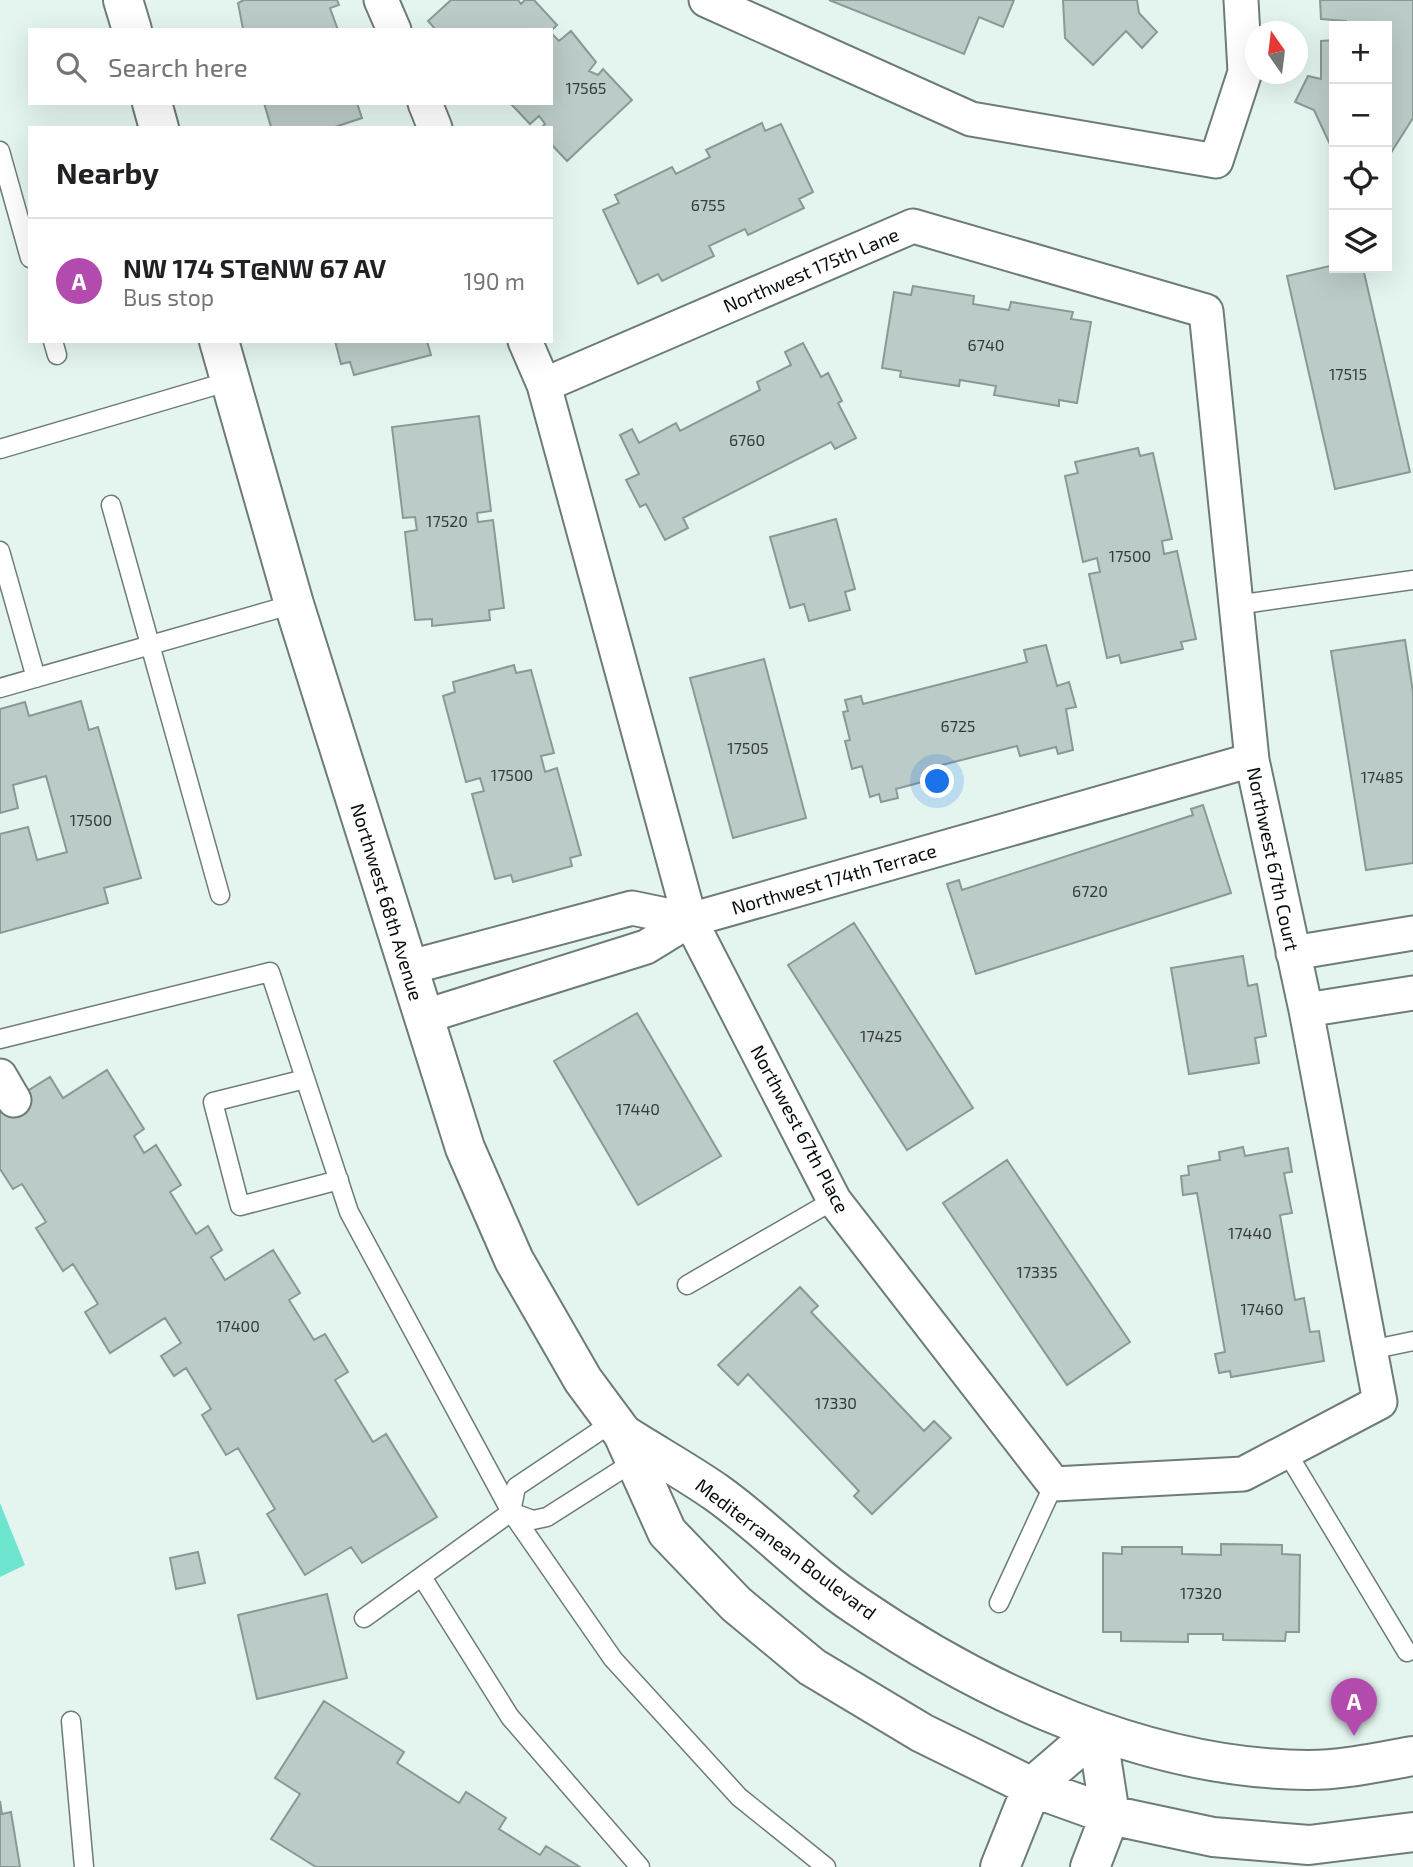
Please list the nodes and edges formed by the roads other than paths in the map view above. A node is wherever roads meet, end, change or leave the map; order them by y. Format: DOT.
graph roads {
  1 [pos="123,0"];
  2 [pos="381,0"];
  3 [pos="706,0"];
  4 [pos="1241,0"];
  5 [pos="131,28"];
  6 [pos="393,28"];
  7 [pos="153,105"];
  8 [pos="426,105"];
  9 [pos="158,126"];
  10 [pos="434,126"];
  11 [pos="0,151"];
  12 [pos="28,251"];
  13 [pos="1206,311"];
  14 [pos="220,343"];
  15 [pos="526,343"];
  16 [pos="230,381"];
  17 [pos="544,385"];
  18 [pos="0,449"];
  19 [pos="111,505"];
  20 [pos="0,551"];
  21 [pos="1413,580"];
  22 [pos="294,604"];
  23 [pos="1236,605"];
  24 [pos="150,645"];
  25 [pos="36,678"];
  26 [pos="0,688"];
  27 [pos="1252,760"];
  28 [pos="220,895"];
  29 [pos="690,920"];
  30 [pos="1413,933"];
  31 [pos="1293,953"];
  32 [pos="408,968"];
  33 [pos="1413,993"];
  34 [pos="1306,1010"];
  35 [pos="423,1017"];
  36 [pos="0,1039"];
  37 [pos="305,1079"];
  38 [pos="339,1180"];
  39 [pos="834,1200"];
  40 [pos="687,1285"];
  41 [pos="1413,1341"];
  42 [pos="1370,1350"];
  43 [pos="624,1439"];
  44 [pos="1286,1451"];
  45 [pos="1054,1484"];
  46 [pos="512,1512"];
  47 [pos="422,1577"];
  48 [pos="999,1603"];
  49 [pos="364,1618"];
  50 [pos="1407,1652"];
  51 [pos="71,1721"];
  52 [pos="1097,1731"];
  53 [pos="1413,1756"];
  54 [pos="1032,1787"];
  55 [pos="1110,1815"];
  56 [pos="1413,1832"];
  57 [pos="84,1867"];
  58 [pos="640,1867"];
  59 [pos="826,1867"];
  60 [pos="1000,1867"];
  61 [pos="1090,1867"];
  1 -- 5 [label="street"];
  2 -- 6 [label="street"];
  3 -- 4 [label="street"];
  7 -- 9 [label="street"];
  8 -- 10 [label="street"];
  11 -- 12 [label="lane"];
  13 -- 17 [label="street, Northwest 175th Lane"];
  13 -- 23 [label="street, Northwest 67th Court"];
  14 -- 16 [label="street, Northwest 68th Avenue"];
  15 -- 17 [label="street"];
  16 -- 18 [label="lane"];
  16 -- 22 [label="street, Northwest 68th Avenue"];
  17 -- 29 [label="street, Northwest 67th Place"];
  19 -- 24 [label="lane"];
  20 -- 25 [label="lane"];
  21 -- 23 [label="lane"];
  22 -- 24 [label="lane"];
  22 -- 32 [label="street, Northwest 68th Avenue"];
  23 -- 27 [label="street, Northwest 67th Court"];
  24 -- 25 [label="lane"];
  24 -- 28 [label="lane"];
  25 -- 26 [label="lane"];
  27 -- 29 [label="street, Northwest 174th Terrace"];
  27 -- 31 [label="street, Northwest 67th Court"];
  29 -- 32 [label="street"];
  29 -- 35 [label="street, Northwest 174th Terrace"];
  29 -- 39 [label="street, Northwest 67th Place"];
  30 -- 31 [label="street"];
  31 -- 34 [label="street, Northwest 67th Court"];
  32 -- 35 [label="street, Northwest 68th Avenue"];
  33 -- 34 [label="street"];
  34 -- 42 [label="street, Northwest 67th Court"];
  35 -- 43 [label="street, Northwest 68th Avenue"];
  36 -- 37 [label="lane"];
  37 -- 38 [label="lane"];
  37 -- 38 [label="lane"];
  38 -- 46 [label="lane"];
  39 -- 40 [label="lane"];
  39 -- 45 [label="street, Northwest 67th Place"];
  41 -- 42 [label="lane"];
  42 -- 44 [label="street, Northwest 67th Court"];
  43 -- 46 [label="lane"];
  43 -- 46 [label="lane"];
  43 -- 52 [label="street, Mediterranean Boulevard"];
  43 -- 54 [label="street"];
  44 -- 45 [label="street"];
  44 -- 50 [label="lane"];
  45 -- 48 [label="lane"];
  46 -- 47 [label="lane"];
  46 -- 59 [label="lane"];
  47 -- 49 [label="lane"];
  47 -- 58 [label="lane"];
  51 -- 57 [label="lane"];
  52 -- 53 [label="street, Mediterranean Boulevard"];
  52 -- 54 [label="street"];
  52 -- 55 [label="street"];
  54 -- 55 [label="street"];
  54 -- 60 [label="street"];
  55 -- 56 [label="street"];
  55 -- 61 [label="street"];
}
